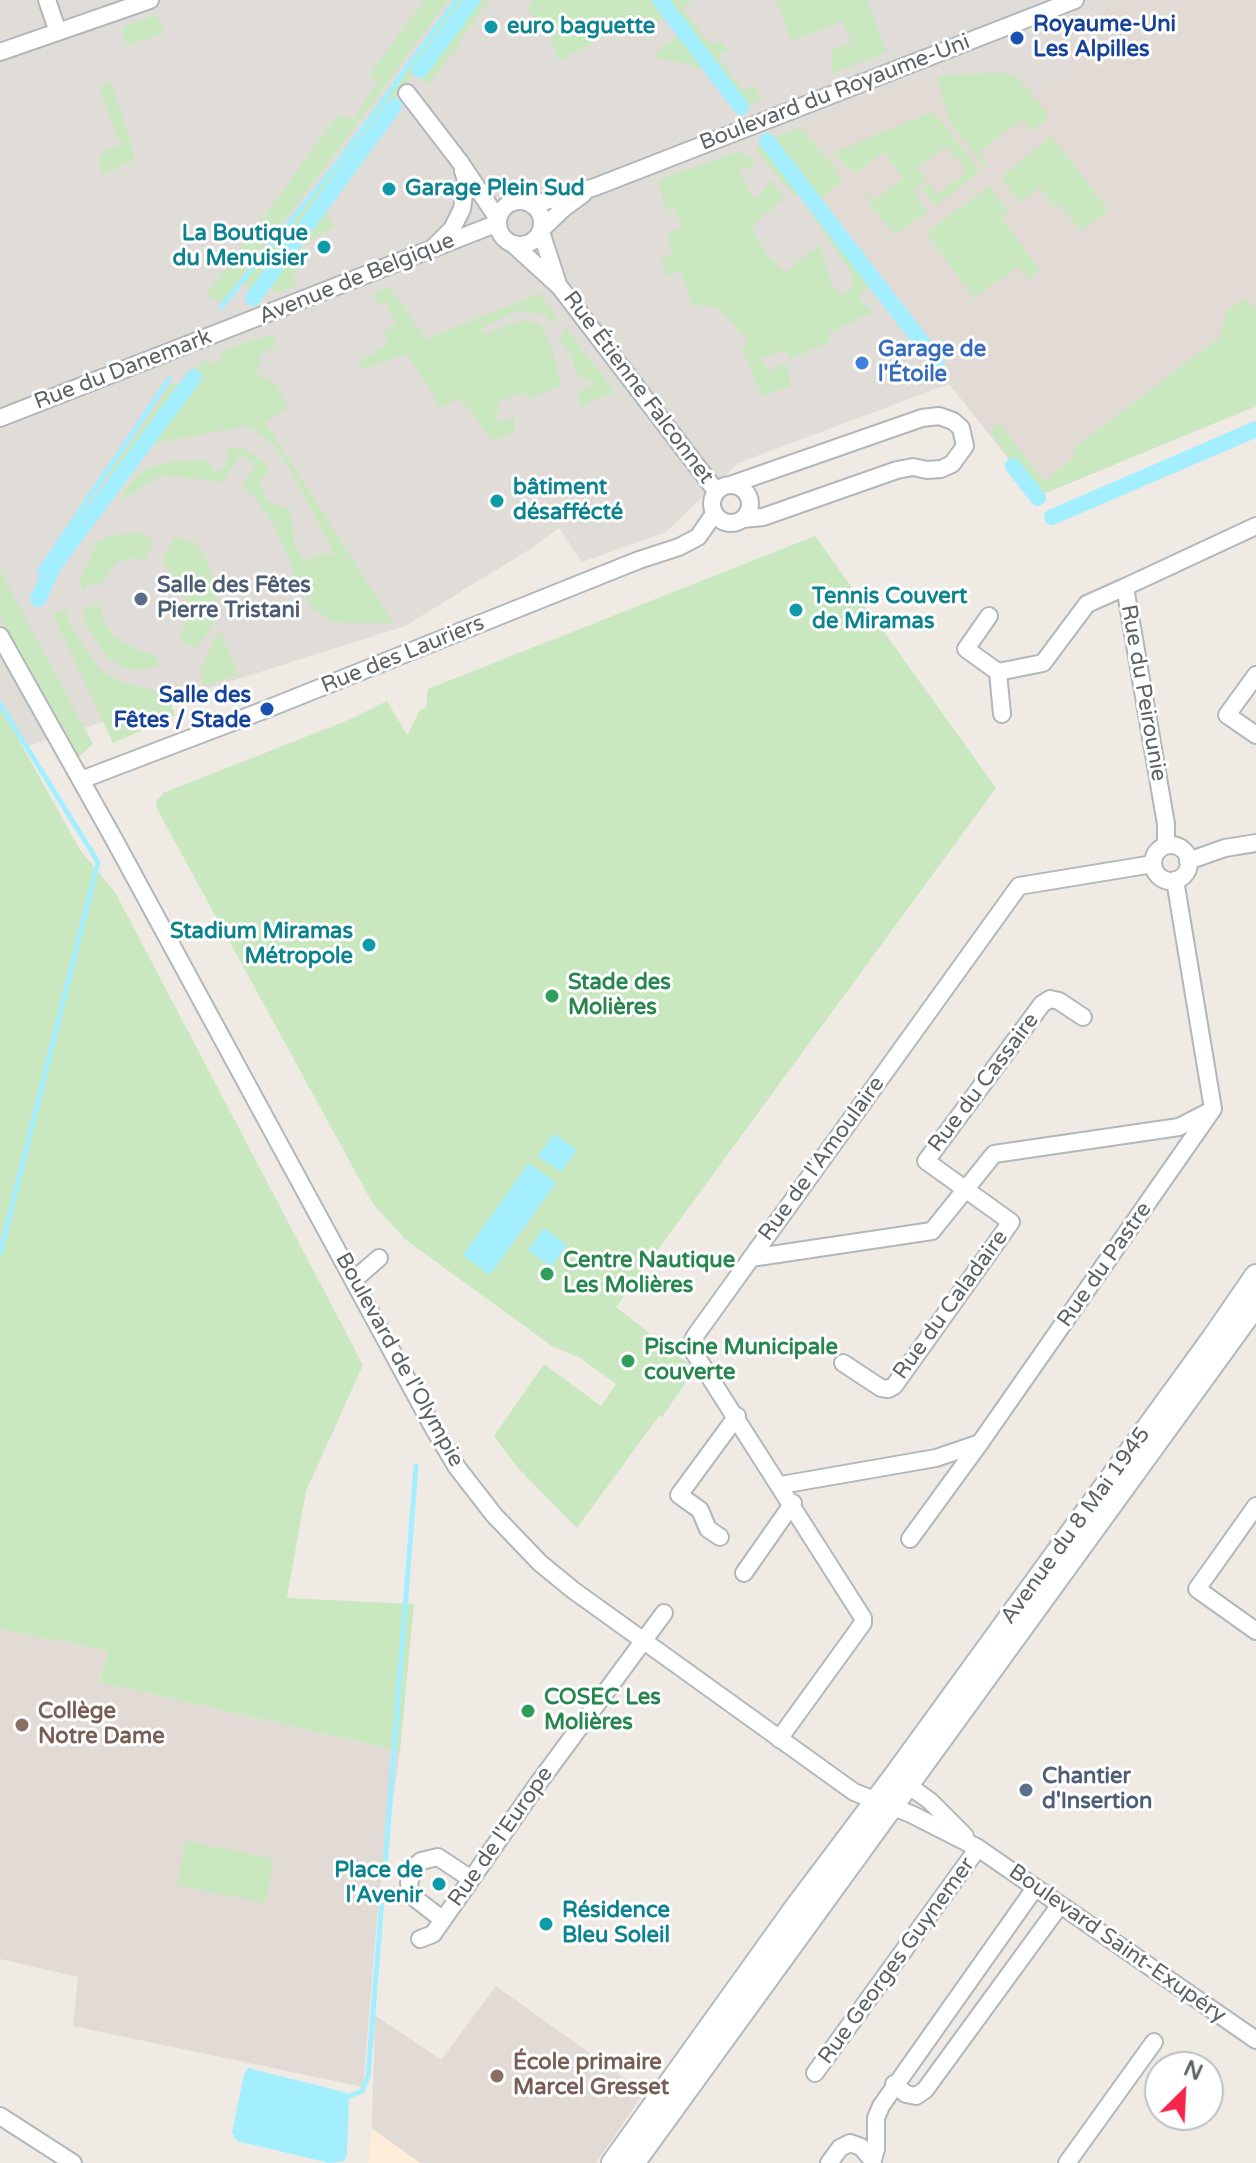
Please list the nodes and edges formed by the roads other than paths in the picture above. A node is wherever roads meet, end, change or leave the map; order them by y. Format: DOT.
graph roads {
  1 [pos="47,0"];
  2 [pos="150,0"];
  3 [pos="1075,0"];
  4 [pos="58,32"];
  5 [pos="0,52"];
  6 [pos="407,93"];
  7 [pos="460,162"];
  8 [pos="595,187"];
  9 [pos="510,203"];
  10 [pos="532,205"];
  11 [pos="498,221"];
  12 [pos="541,230"];
  13 [pos="467,236"];
  14 [pos="511,243"];
  15 [pos="431,249"];
  16 [pos="559,286"];
  17 [pos="247,323"];
  18 [pos="0,418"];
  19 [pos="733,484"];
  20 [pos="716,491"];
  21 [pos="714,514"];
  22 [pos="743,519"];
  23 [pos="1256,526"];
  24 [pos="1125,587"];
  25 [pos="989,616"];
  26 [pos="0,636"];
  27 [pos="998,672"];
  28 [pos="1256,675"];
  29 [pos="1002,714"];
  30 [pos="1256,735"];
  31 [pos="81,780"];
  32 [pos="1256,843"];
  33 [pos="1166,846"];
  34 [pos="1188,861"];
  35 [pos="1153,864"];
  36 [pos="1175,880"];
  37 [pos="1083,1017"];
  38 [pos="1213,1109"];
  39 [pos="965,1188"];
  40 [pos="379,1258"];
  41 [pos="751,1258"];
  42 [pos="1256,1276"];
  43 [pos="355,1279"];
  44 [pos="1256,1304"];
  45 [pos="843,1363"];
  46 [pos="737,1416"];
  47 [pos="980,1443"];
  48 [pos="781,1485"];
  49 [pos="793,1503"];
  50 [pos="1256,1506"];
  51 [pos="720,1537"];
  52 [pos="910,1539"];
  53 [pos="744,1573"];
  54 [pos="664,1613"];
  55 [pos="1256,1631"];
  56 [pos="643,1642"];
  57 [pos="779,1739"];
  58 [pos="901,1781"];
  59 [pos="884,1804"];
  60 [pos="978,1848"];
  61 [pos="471,1879"];
  62 [pos="1035,1888"];
  63 [pos="1060,1905"];
  64 [pos="443,1920"];
  65 [pos="420,1939"];
  66 [pos="1256,2040"];
  67 [pos="1154,2042"];
  68 [pos="815,2073"];
  69 [pos="894,2084"];
  70 [pos="0,2116"];
  71 [pos="872,2162"];
  72 [pos="73,2163"];
  73 [pos="613,2163"];
  74 [pos="633,2163"];
  75 [pos="829,2163"];
  76 [pos="1067,2163"];
  1 -- 4 [label="street"];
  2 -- 4 [label="street"];
  3 -- 8 [label="street, Boulevard du Royaume-Uni"];
  4 -- 5 [label="street"];
  6 -- 7 [label="street"];
  7 -- 9 [label="street"];
  7 -- 11 [label="street"];
  7 -- 15 [label="street"];
  8 -- 10 [label="street, Boulevard du Royaume-Uni"];
  8 -- 12 [label="street, Boulevard du Royaume-Uni"];
  9 -- 10 [label="street"];
  9 -- 11 [label="street"];
  10 -- 12 [label="street"];
  11 -- 13 [label="street, Avenue de Belgique"];
  11 -- 14 [label="street"];
  12 -- 14 [label="street"];
  12 -- 16 [label="street, Rue Étienne Falconnet"];
  13 -- 14 [label="street, Avenue de Belgique"];
  13 -- 15 [label="street, Avenue de Belgique"];
  14 -- 16 [label="street, Rue Étienne Falconnet"];
  15 -- 17 [label="street, Avenue de Belgique"];
  16 -- 20 [label="street, Rue Étienne Falconnet"];
  17 -- 18 [label="street, Rue du Danemark"];
  19 -- 20 [label="street"];
  19 -- 22 [label="street"];
  19 -- 22 [label="street"];
  20 -- 21 [label="street"];
  21 -- 22 [label="street"];
  21 -- 31 [label="street, Rue des Lauriers"];
  23 -- 24 [label="street, Rue du Peirounie"];
  24 -- 27 [label="street"];
  24 -- 33 [label="street, Rue du Peirounie"];
  25 -- 27 [label="street"];
  26 -- 31 [label="street, Boulevard de l'Olympie"];
  27 -- 29 [label="street"];
  28 -- 30 [label="street"];
  31 -- 43 [label="street, Boulevard de l'Olympie"];
  32 -- 34 [label="street"];
  33 -- 34 [label="street"];
  33 -- 35 [label="street"];
  34 -- 36 [label="street"];
  35 -- 36 [label="street"];
  35 -- 41 [label="street, Rue de l'Amoulaire"];
  36 -- 38 [label="street"];
  37 -- 39 [label="street, Rue du Cassaire"];
  38 -- 39 [label="street"];
  38 -- 47 [label="street, Rue du Pastre"];
  39 -- 41 [label="street"];
  39 -- 45 [label="street, Rue du Caladaire"];
  40 -- 43 [label="street"];
  41 -- 46 [label="street, Rue de l'Amoulaire"];
  42 -- 58 [label="main road, Avenue du 8 Mai 1945"];
  43 -- 56 [label="street, Boulevard de l'Olympie"];
  44 -- 58 [label="main road, Avenue du 8 Mai 1945"];
  46 -- 48 [label="street, Rue de l'Amoulaire"];
  46 -- 51 [label="street"];
  47 -- 48 [label="street"];
  47 -- 52 [label="street, Rue du Pastre"];
  48 -- 49 [label="street, Rue de l'Amoulaire"];
  49 -- 53 [label="street"];
  49 -- 57 [label="street, Rue de l'Amoulaire"];
  50 -- 55 [label="street"];
  54 -- 56 [label="street, Rue de l'Europe"];
  56 -- 57 [label="street, Boulevard de l'Olympie"];
  56 -- 61 [label="street, Rue de l'Europe"];
  57 -- 59 [label="street, Boulevard de l'Olympie"];
  58 -- 59 [label="main road"];
  58 -- 60 [label="street, Boulevard Saint-Exupéry"];
  59 -- 60 [label="street, Boulevard Saint-Exupéry"];
  59 -- 73 [label="main road"];
  59 -- 74 [label="main road"];
  60 -- 62 [label="street, Boulevard Saint-Exupéry"];
  60 -- 68 [label="street, Rue Georges Guynemer"];
  61 -- 64 [label="street, Rue de l'Europe"];
  61 -- 64 [label="street"];
  62 -- 63 [label="street, Boulevard Saint-Exupéry"];
  62 -- 69 [label="street"];
  63 -- 66 [label="street, Boulevard Saint-Exupéry"];
  63 -- 69 [label="street"];
  64 -- 65 [label="street, Rue de l'Europe"];
  67 -- 76 [label="street"];
  69 -- 71 [label="street"];
  70 -- 72 [label="street"];
  71 -- 75 [label="street"];
}
